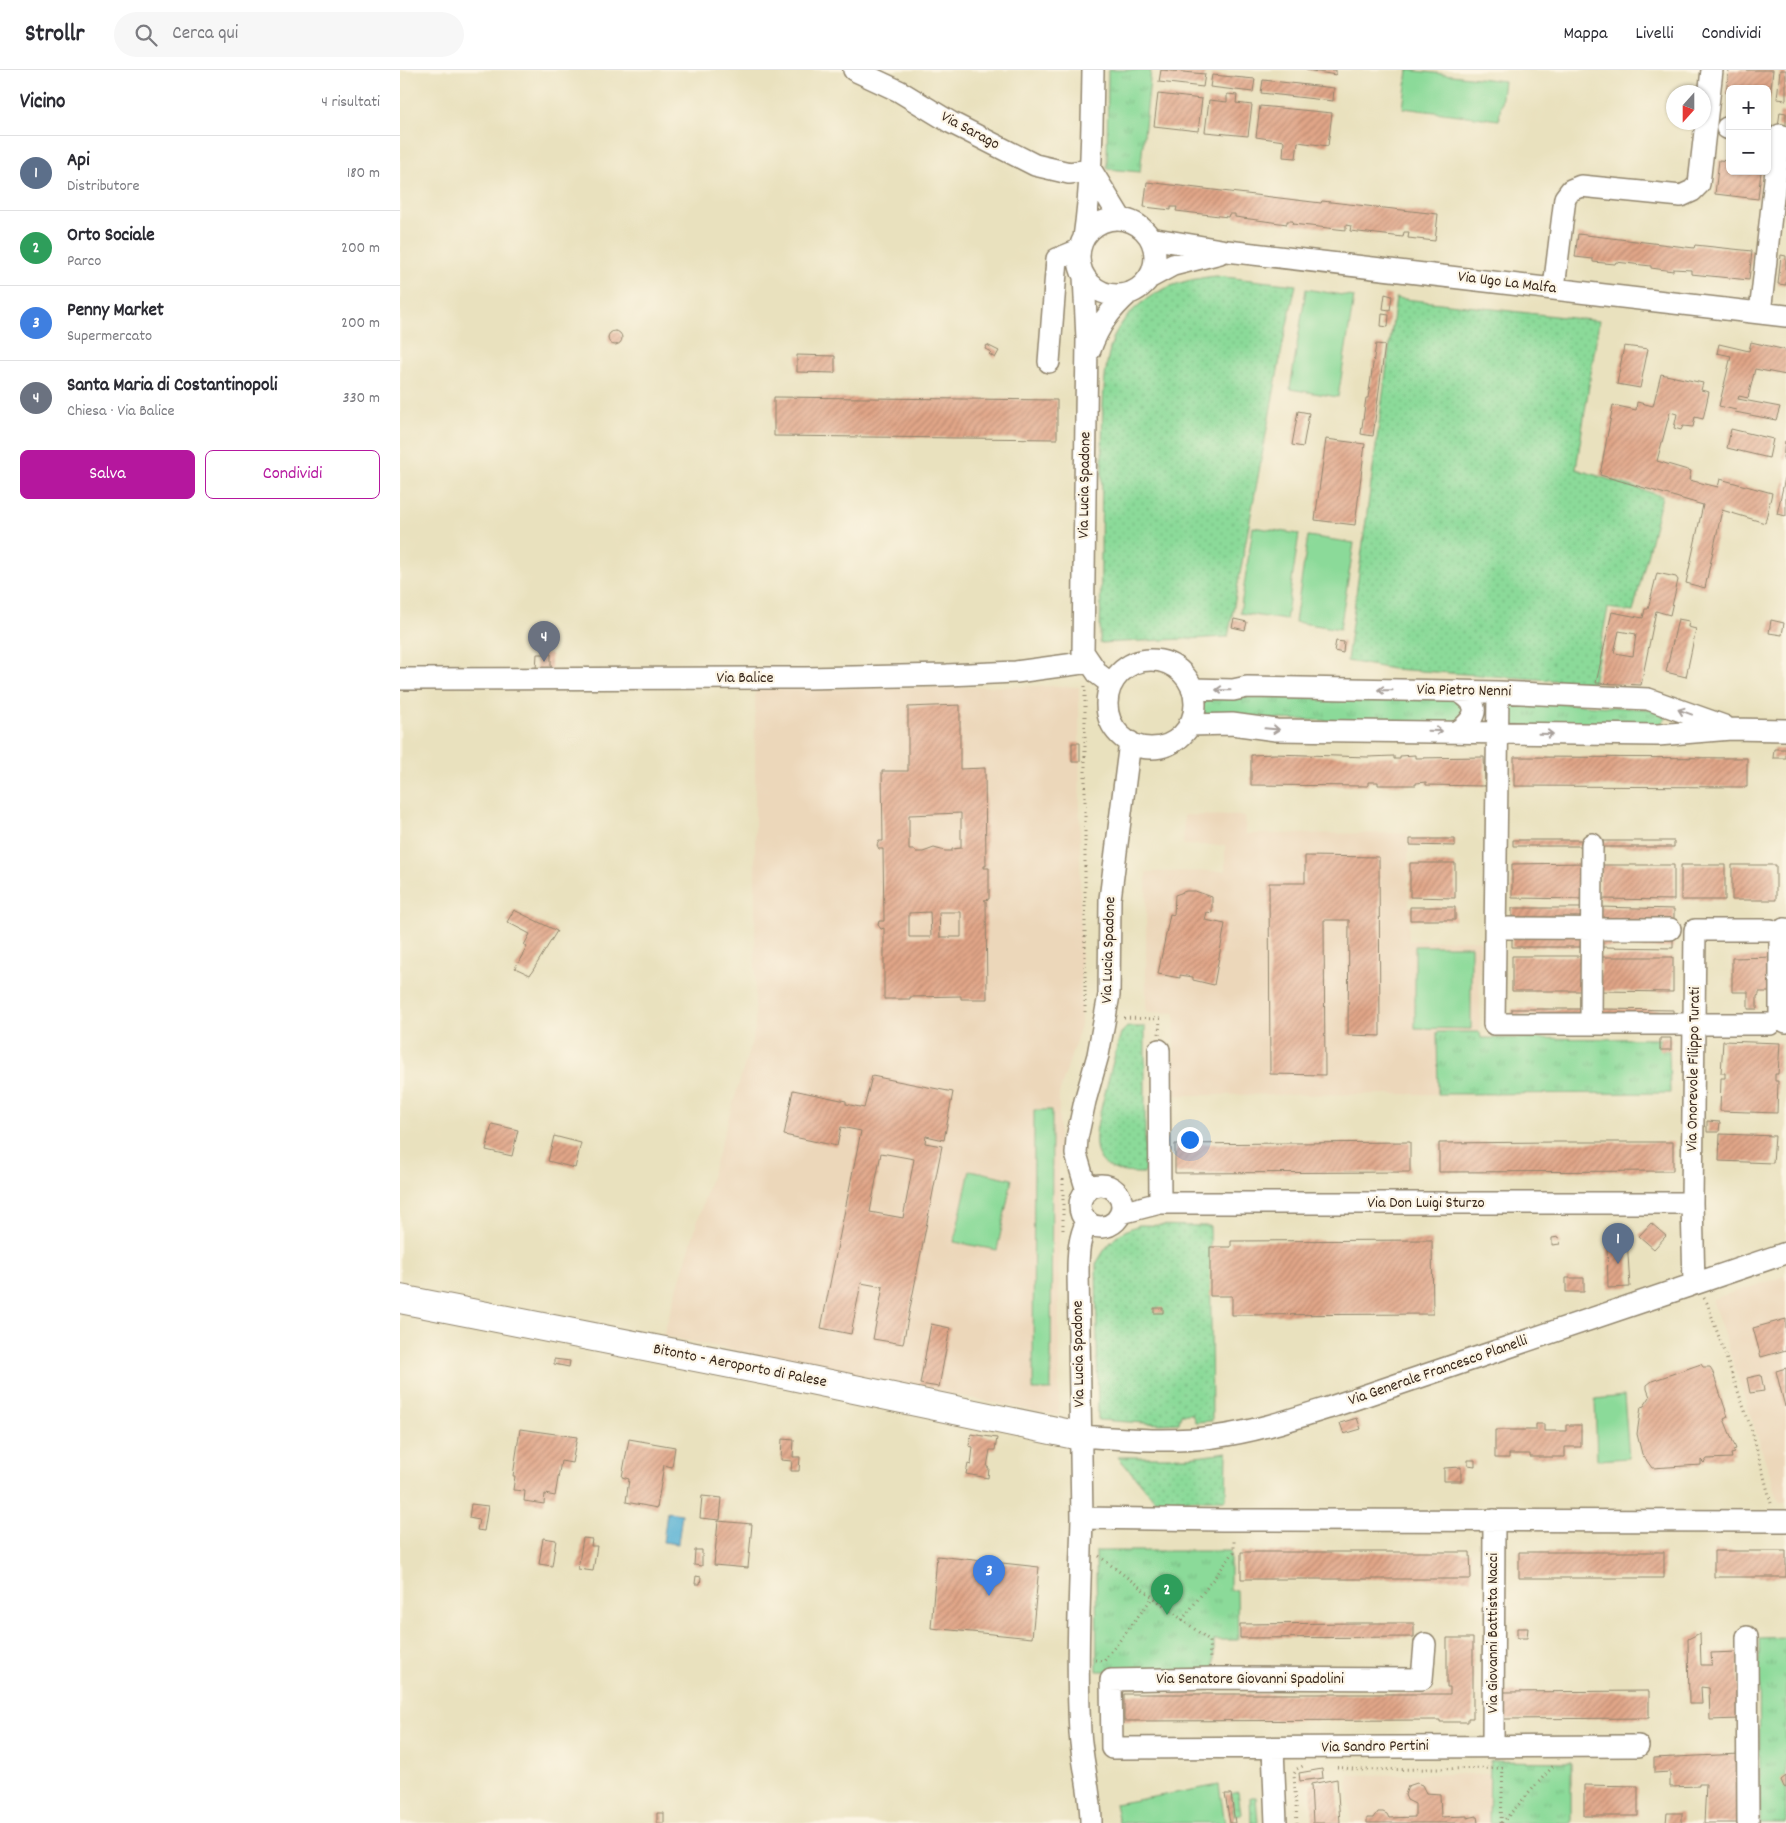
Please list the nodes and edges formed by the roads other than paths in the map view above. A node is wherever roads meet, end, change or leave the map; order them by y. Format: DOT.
graph roads {
  1 [pos="854,70"];
  2 [pos="1093,70"];
  3 [pos="1712,70"];
  4 [pos="1778,134"];
  5 [pos="1091,170"];
  6 [pos="1120,219"];
  7 [pos="1150,238"];
  8 [pos="1082,244"];
  9 [pos="1227,250"];
  10 [pos="1084,276"];
  11 [pos="1149,278"];
  12 [pos="1554,288"];
  13 [pos="1129,294"];
  14 [pos="1760,313"];
  15 [pos="1786,316"];
  16 [pos="1086,360"];
  17 [pos="1049,362"];
  18 [pos="1090,662"];
  19 [pos="400,679"];
  20 [pos="1110,683"];
  21 [pos="1192,690"];
  22 [pos="1458,691"];
  23 [pos="1498,692"];
  24 [pos="1189,725"];
  25 [pos="1731,729"];
  26 [pos="1786,730"];
  27 [pos="1459,731"];
  28 [pos="1498,734"];
  29 [pos="1130,742"];
  30 [pos="1592,844"];
  31 [pos="1508,928"];
  32 [pos="1592,928"];
  33 [pos="1681,930"];
  34 [pos="1780,930"];
  35 [pos="1778,1023"];
  36 [pos="1591,1024"];
  37 [pos="1694,1024"];
  38 [pos="1159,1050"];
  39 [pos="1108,1202"];
  40 [pos="1160,1203"];
  41 [pos="1692,1203"];
  42 [pos="1087,1221"];
  43 [pos="1786,1254"];
  44 [pos="1078,1272"];
  45 [pos="1694,1284"];
  46 [pos="400,1298"];
  47 [pos="1080,1436"];
  48 [pos="1082,1518"];
  49 [pos="1494,1520"];
  50 [pos="1780,1521"];
  51 [pos="1747,1637"];
  52 [pos="1425,1644"];
  53 [pos="1498,1745"];
  54 [pos="1638,1746"];
  55 [pos="1112,1748"];
  56 [pos="1273,1748"];
  57 [pos="1091,1823"];
  58 [pos="1276,1823"];
  59 [pos="1748,1823"];
  1 -- 5 [label="street, Via Sarago"];
  2 -- 5 [label="street"];
  3 -- 12 [label="street"];
  4 -- 14 [label="street"];
  5 -- 6 [label="street"];
  5 -- 8 [label="street"];
  6 -- 7 [label="street"];
  6 -- 8 [label="street"];
  7 -- 9 [label="street, Via Ugo La Malfa"];
  7 -- 11 [label="street"];
  8 -- 10 [label="street"];
  8 -- 17 [label="street"];
  9 -- 11 [label="street"];
  9 -- 12 [label="street, Via Ugo La Malfa"];
  10 -- 13 [label="street"];
  10 -- 16 [label="street, Via Lucia Spadone"];
  11 -- 13 [label="street"];
  12 -- 14 [label="street, Via Ugo La Malfa"];
  13 -- 16 [label="street"];
  14 -- 15 [label="street, Via Ugo La Malfa"];
  16 -- 18 [label="street, Via Lucia Spadone"];
  18 -- 19 [label="street, Via Balice"];
  18 -- 20 [label="street, Via Lucia Spadone"];
  22 -- 21 [label="street, Via Pietro Nenni, one-way"];
  21 -- 24 [label="street"];
  21 -- 29 [label="street"];
  22 -- 23 [label="street, Via Pietro Nenni"];
  22 -- 27 [label="street"];
  25 -- 23 [label="street, Via Pietro Nenni, one-way"];
  23 -- 28 [label="street"];
  24 -- 27 [label="street, Via Pietro Nenni, one-way"];
  24 -- 29 [label="street"];
  25 -- 26 [label="street, Via Pietro Nenni"];
  28 -- 25 [label="street, Via Pietro Nenni, one-way"];
  27 -- 28 [label="street, Via Pietro Nenni"];
  28 -- 36 [label="street"];
  29 -- 39 [label="street, Via Lucia Spadone"];
  30 -- 32 [label="street"];
  31 -- 32 [label="street"];
  32 -- 33 [label="street"];
  32 -- 36 [label="street"];
  33 -- 34 [label="street"];
  33 -- 37 [label="street, Via Onorevole Filippo Turati"];
  34 -- 35 [label="street"];
  35 -- 37 [label="street"];
  36 -- 37 [label="street"];
  37 -- 41 [label="street, Via Onorevole Filippo Turati"];
  38 -- 40 [label="street"];
  39 -- 40 [label="street, Via Don Luigi Sturzo"];
  39 -- 42 [label="street, Via Don Luigi Sturzo"];
  39 -- 42 [label="street"];
  39 -- 44 [label="street"];
  40 -- 41 [label="street, Via Don Luigi Sturzo"];
  41 -- 45 [label="street, Via Onorevole Filippo Turati"];
  42 -- 44 [label="street, Via Lucia Spadone"];
  43 -- 45 [label="street, Via Generale Francesco Planelli"];
  44 -- 47 [label="street, Via Lucia Spadone"];
  45 -- 47 [label="street, Via Generale Francesco Planelli"];
  46 -- 47 [label="main road, Bitonto - Aeroporto di Palese"];
  47 -- 48 [label="street, Via Lucia Spadone"];
  48 -- 49 [label="street"];
  48 -- 57 [label="street, Via Lucia Spadone"];
  49 -- 50 [label="street"];
  49 -- 53 [label="street, Via Giovanni Battista Nacci"];
  51 -- 59 [label="street"];
  52 -- 55 [label="street, Via Senatore Giovanni Spadolini"];
  53 -- 54 [label="street, Via Sandro Pertini"];
  53 -- 56 [label="street, Via Sandro Pertini"];
  55 -- 56 [label="street, Via Sandro Pertini"];
  56 -- 58 [label="street"];
}
